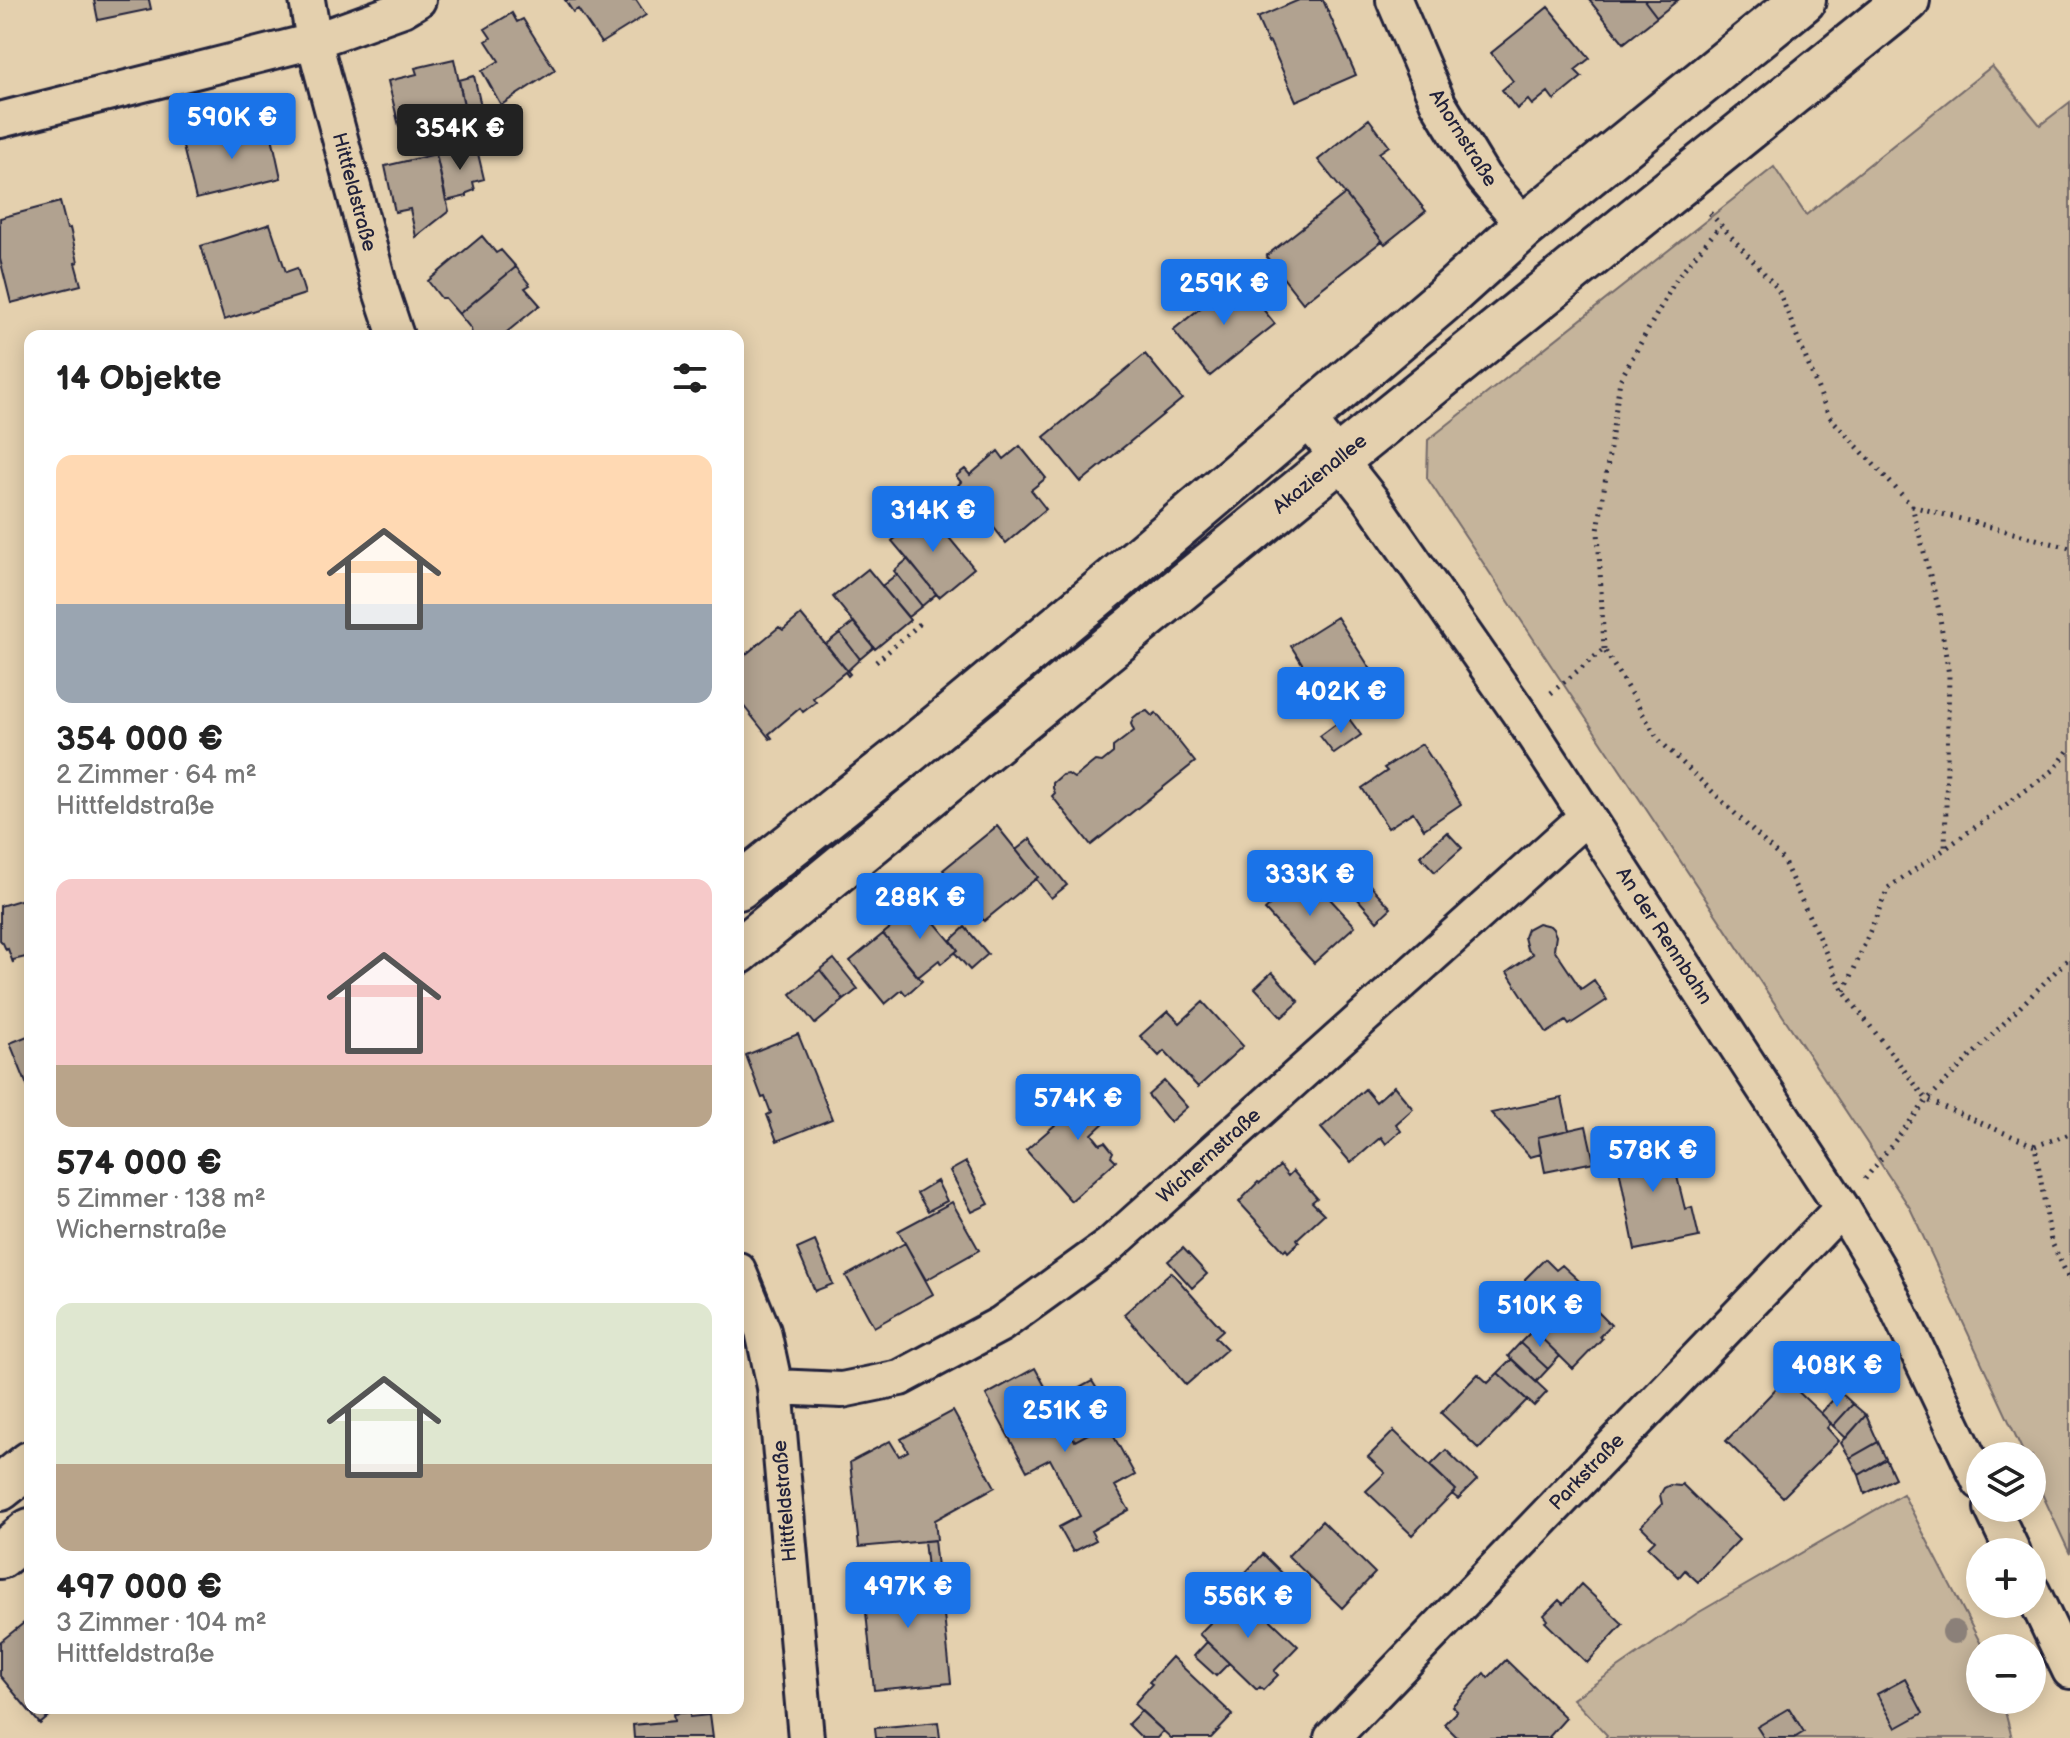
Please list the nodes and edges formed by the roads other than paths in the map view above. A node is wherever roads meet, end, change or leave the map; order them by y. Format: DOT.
graph roads {
  1 [pos="307,0"];
  2 [pos="418,0"];
  3 [pos="1394,0"];
  4 [pos="1803,0"];
  5 [pos="1907,0"];
  6 [pos="314,41"];
  7 [pos="0,120"];
  8 [pos="1525,226"];
  9 [pos="394,330"];
  10 [pos="1305,416"];
  11 [pos="1340,458"];
  12 [pos="1586,817"];
  13 [pos="744,882"];
  14 [pos="744,947"];
  15 [pos="1842,1208"];
  16 [pos="744,1285"];
  17 [pos="775,1387"];
  18 [pos="1966,1453"];
  19 [pos="24,1469"];
  20 [pos="0,1488"];
  21 [pos="24,1536"];
  22 [pos="0,1556"];
  23 [pos="2045,1618"];
  24 [pos="2070,1671"];
  25 [pos="806,1738"];
  26 [pos="1332,1738"];
  1 -- 6 [label="street, Hittfeldstraße"];
  2 -- 6 [label="street"];
  3 -- 8 [label="street, Ahornstraße"];
  4 -- 8 [label="main road"];
  5 -- 11 [label="main road, Akazienallee"];
  6 -- 7 [label="street"];
  6 -- 9 [label="street, Hittfeldstraße"];
  8 -- 10 [label="main road"];
  10 -- 11 [label="street, An der Rennbahn"];
  10 -- 13 [label="main road"];
  11 -- 12 [label="street, An der Rennbahn"];
  11 -- 14 [label="main road, Akazienallee"];
  12 -- 15 [label="street, An der Rennbahn"];
  12 -- 17 [label="street, Wichernstraße"];
  15 -- 18 [label="street, An der Rennbahn"];
  15 -- 26 [label="street, Parkstraße"];
  16 -- 17 [label="street, Hittfeldstraße"];
  17 -- 25 [label="street, Hittfeldstraße"];
  19 -- 20 [label="main road"];
  21 -- 22 [label="main road"];
  23 -- 24 [label="street"];
}
